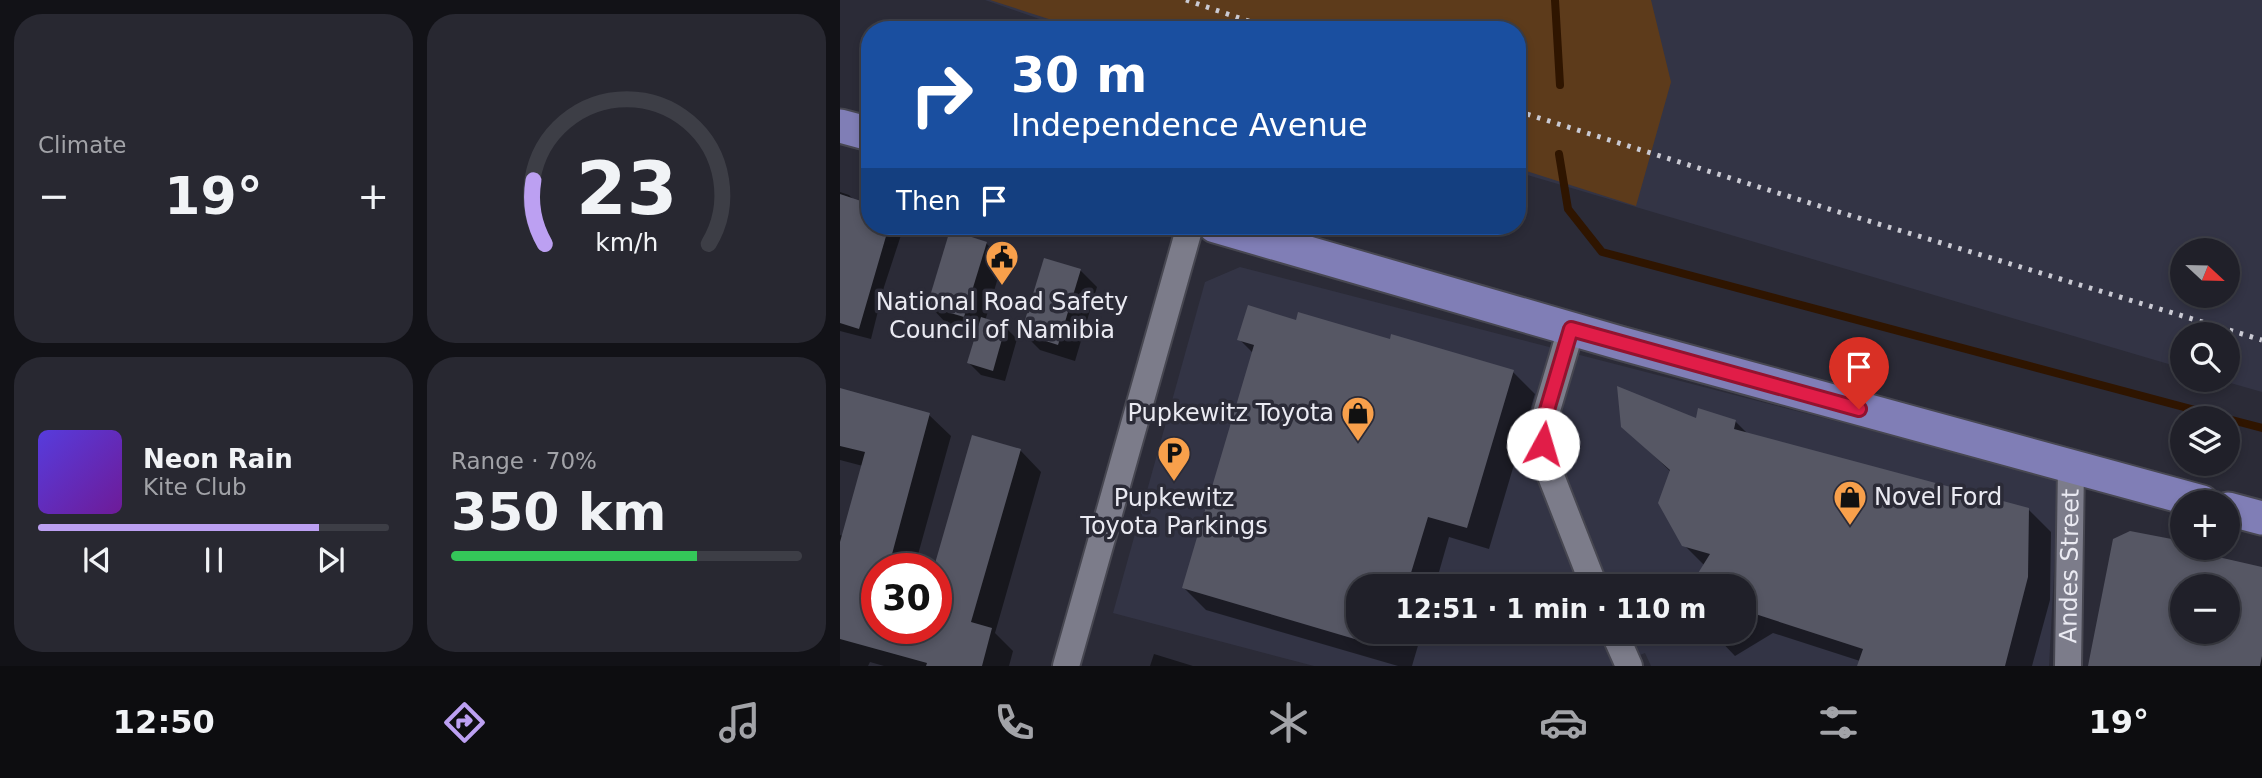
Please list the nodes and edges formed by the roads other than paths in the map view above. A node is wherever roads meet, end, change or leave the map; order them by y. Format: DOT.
graph roads {
  1 [pos="840,126"];
  2 [pos="861,132"];
  3 [pos="1187,235"];
  4 [pos="1246,235"];
  5 [pos="1571,329"];
  6 [pos="2071,467"];
  7 [pos="2170,493"];
  8 [pos="2240,512"];
  9 [pos="2262,518"];
  10 [pos="1589,574"];
  11 [pos="1619,644"];
  12 [pos="1066,666"];
  13 [pos="1629,666"];
  14 [pos="2068,666"];
  1 -- 2 [label="main road"];
  3 -- 12 [label="street"];
  4 -- 5 [label="main road"];
  5 -- 6 [label="main road"];
  5 -- 10 [label="street"];
  6 -- 7 [label="main road"];
  6 -- 14 [label="street, Andes Street"];
  8 -- 9 [label="main road"];
  11 -- 13 [label="street"];
}
